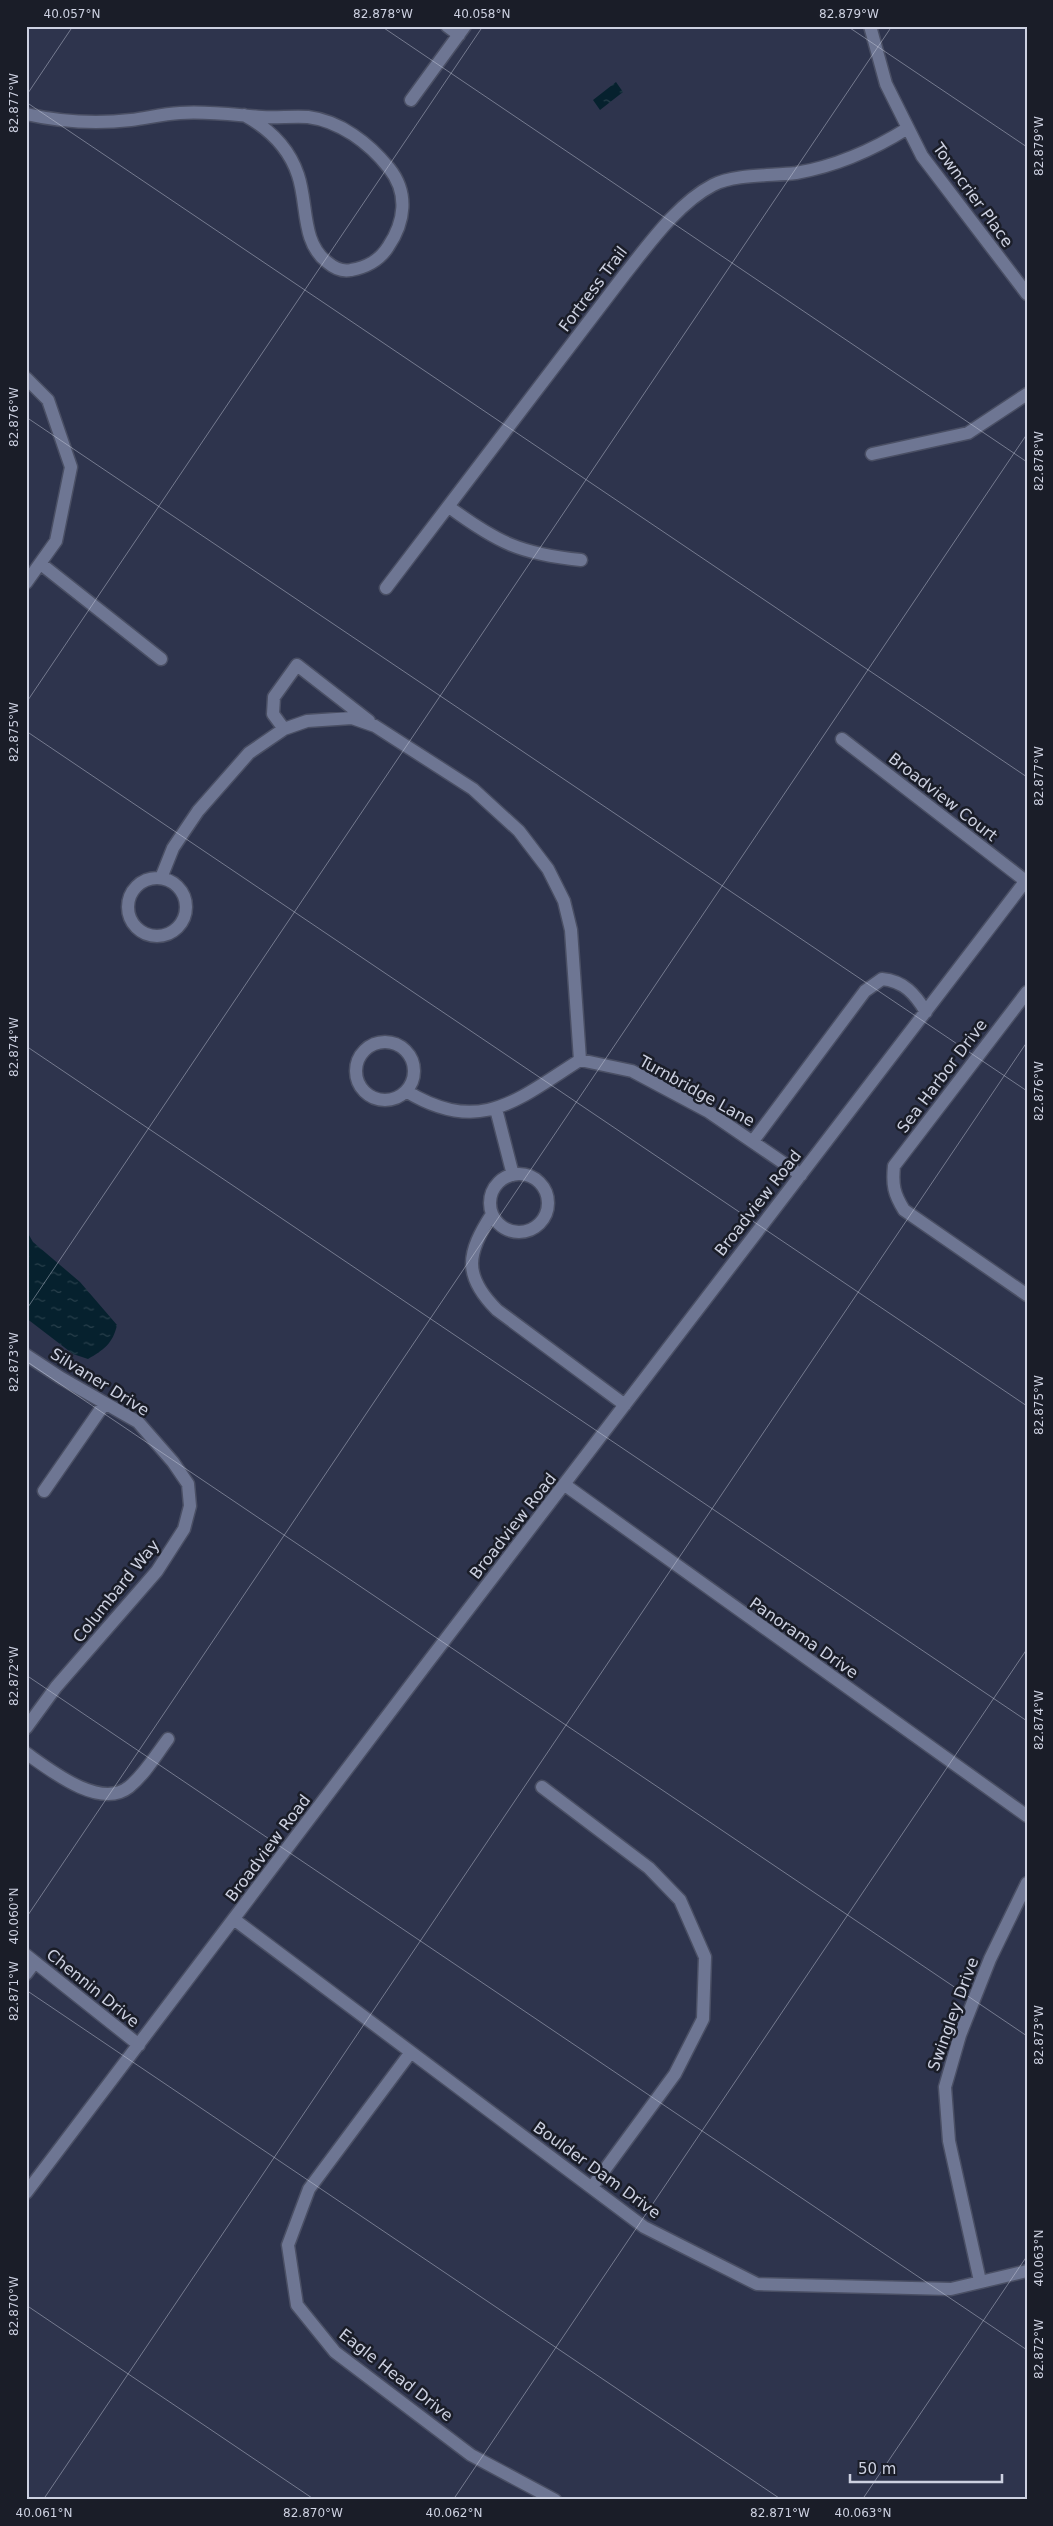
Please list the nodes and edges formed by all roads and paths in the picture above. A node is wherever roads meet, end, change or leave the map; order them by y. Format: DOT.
graph roads {
  1 [pos="446,26"];
  2 [pos="870,26"];
  3 [pos="462,31"];
  4 [pos="411,100"];
  5 [pos="26,114"];
  6 [pos="244,115"];
  7 [pos="908,128"];
  8 [pos="1027,294"];
  9 [pos="26,378"];
  10 [pos="1027,394"];
  11 [pos="872,454"];
  12 [pos="449,507"];
  13 [pos="581,560"];
  14 [pos="41,564"];
  15 [pos="26,583"];
  16 [pos="386,588"];
  17 [pos="161,659"];
  18 [pos="375,726"];
  19 [pos="284,729"];
  20 [pos="842,740"];
  21 [pos="161,878"];
  22 [pos="1026,881"];
  23 [pos="1027,992"];
  24 [pos="926,1012"];
  25 [pos="580,1060"];
  26 [pos="406,1091"];
  27 [pos="496,1109"];
  28 [pos="753,1142"];
  29 [pos="513,1175"];
  30 [pos="801,1175"];
  31 [pos="492,1214"];
  32 [pos="1027,1295"];
  33 [pos="26,1355"];
  34 [pos="105,1403"];
  35 [pos="625,1405"];
  36 [pos="173,1462"];
  37 [pos="565,1485"];
  38 [pos="44,1491"];
  39 [pos="26,1728"];
  40 [pos="168,1739"];
  41 [pos="26,1753"];
  42 [pos="542,1787"];
  43 [pos="1027,1816"];
  44 [pos="1027,1883"];
  45 [pos="235,1920"];
  46 [pos="31,1959"];
  47 [pos="26,1974"];
  48 [pos="139,2045"];
  49 [pos="411,2052"];
  50 [pos="592,2187"];
  51 [pos="26,2193"];
  52 [pos="1027,2271"];
  53 [pos="980,2281"];
  54 [pos="555,2500"];
  1 -- 3 [label="street"];
  2 -- 7 [label="street, Towncrier Place"];
  3 -- 4 [label="street"];
  5 -- 6 [label="street"];
  6 -- 6 [label="street"];
  7 -- 8 [label="street, Towncrier Place"];
  7 -- 12 [label="street, Fortress Trail"];
  9 -- 14 [label="street"];
  10 -- 11 [label="street"];
  12 -- 13 [label="street"];
  12 -- 16 [label="street, Fortress Trail"];
  14 -- 15 [label="street"];
  14 -- 17 [label="street"];
  18 -- 19 [label="street"];
  18 -- 19 [label="street"];
  18 -- 25 [label="street"];
  19 -- 21 [label="street"];
  20 -- 22 [label="street, Broadview Court"];
  21 -- 21 [label="street"];
  22 -- 24 [label="street, Broadview Road"];
  23 -- 32 [label="street, Sea Harbor Drive"];
  24 -- 28 [label="street"];
  24 -- 30 [label="street, Broadview Road"];
  25 -- 27 [label="street"];
  25 -- 28 [label="street, Turnbridge Lane"];
  26 -- 26 [label="street"];
  26 -- 27 [label="street"];
  27 -- 29 [label="street"];
  28 -- 30 [label="street, Turnbridge Lane"];
  29 -- 31 [label="street"];
  29 -- 31 [label="street"];
  30 -- 35 [label="street, Broadview Road"];
  31 -- 35 [label="street"];
  33 -- 34 [label="street, Silvaner Drive"];
  34 -- 36 [label="street, Silvaner Drive"];
  34 -- 38 [label="street"];
  35 -- 37 [label="street, Broadview Road"];
  36 -- 39 [label="street, Columbard Way"];
  37 -- 43 [label="street, Panorama Drive"];
  37 -- 45 [label="street, Broadview Road"];
  40 -- 41 [label="street"];
  42 -- 50 [label="street"];
  44 -- 53 [label="street, Swingley Drive"];
  45 -- 48 [label="street, Broadview Road"];
  45 -- 49 [label="street, Boulder Dam Drive"];
  46 -- 47 [label="street"];
  46 -- 48 [label="street, Chennin Drive"];
  48 -- 51 [label="street, Broadview Road"];
  49 -- 50 [label="street, Boulder Dam Drive"];
  49 -- 54 [label="street, Eagle Head Drive"];
  50 -- 53 [label="street, Boulder Dam Drive"];
  52 -- 53 [label="street, Boulder Dam Drive"];
}
